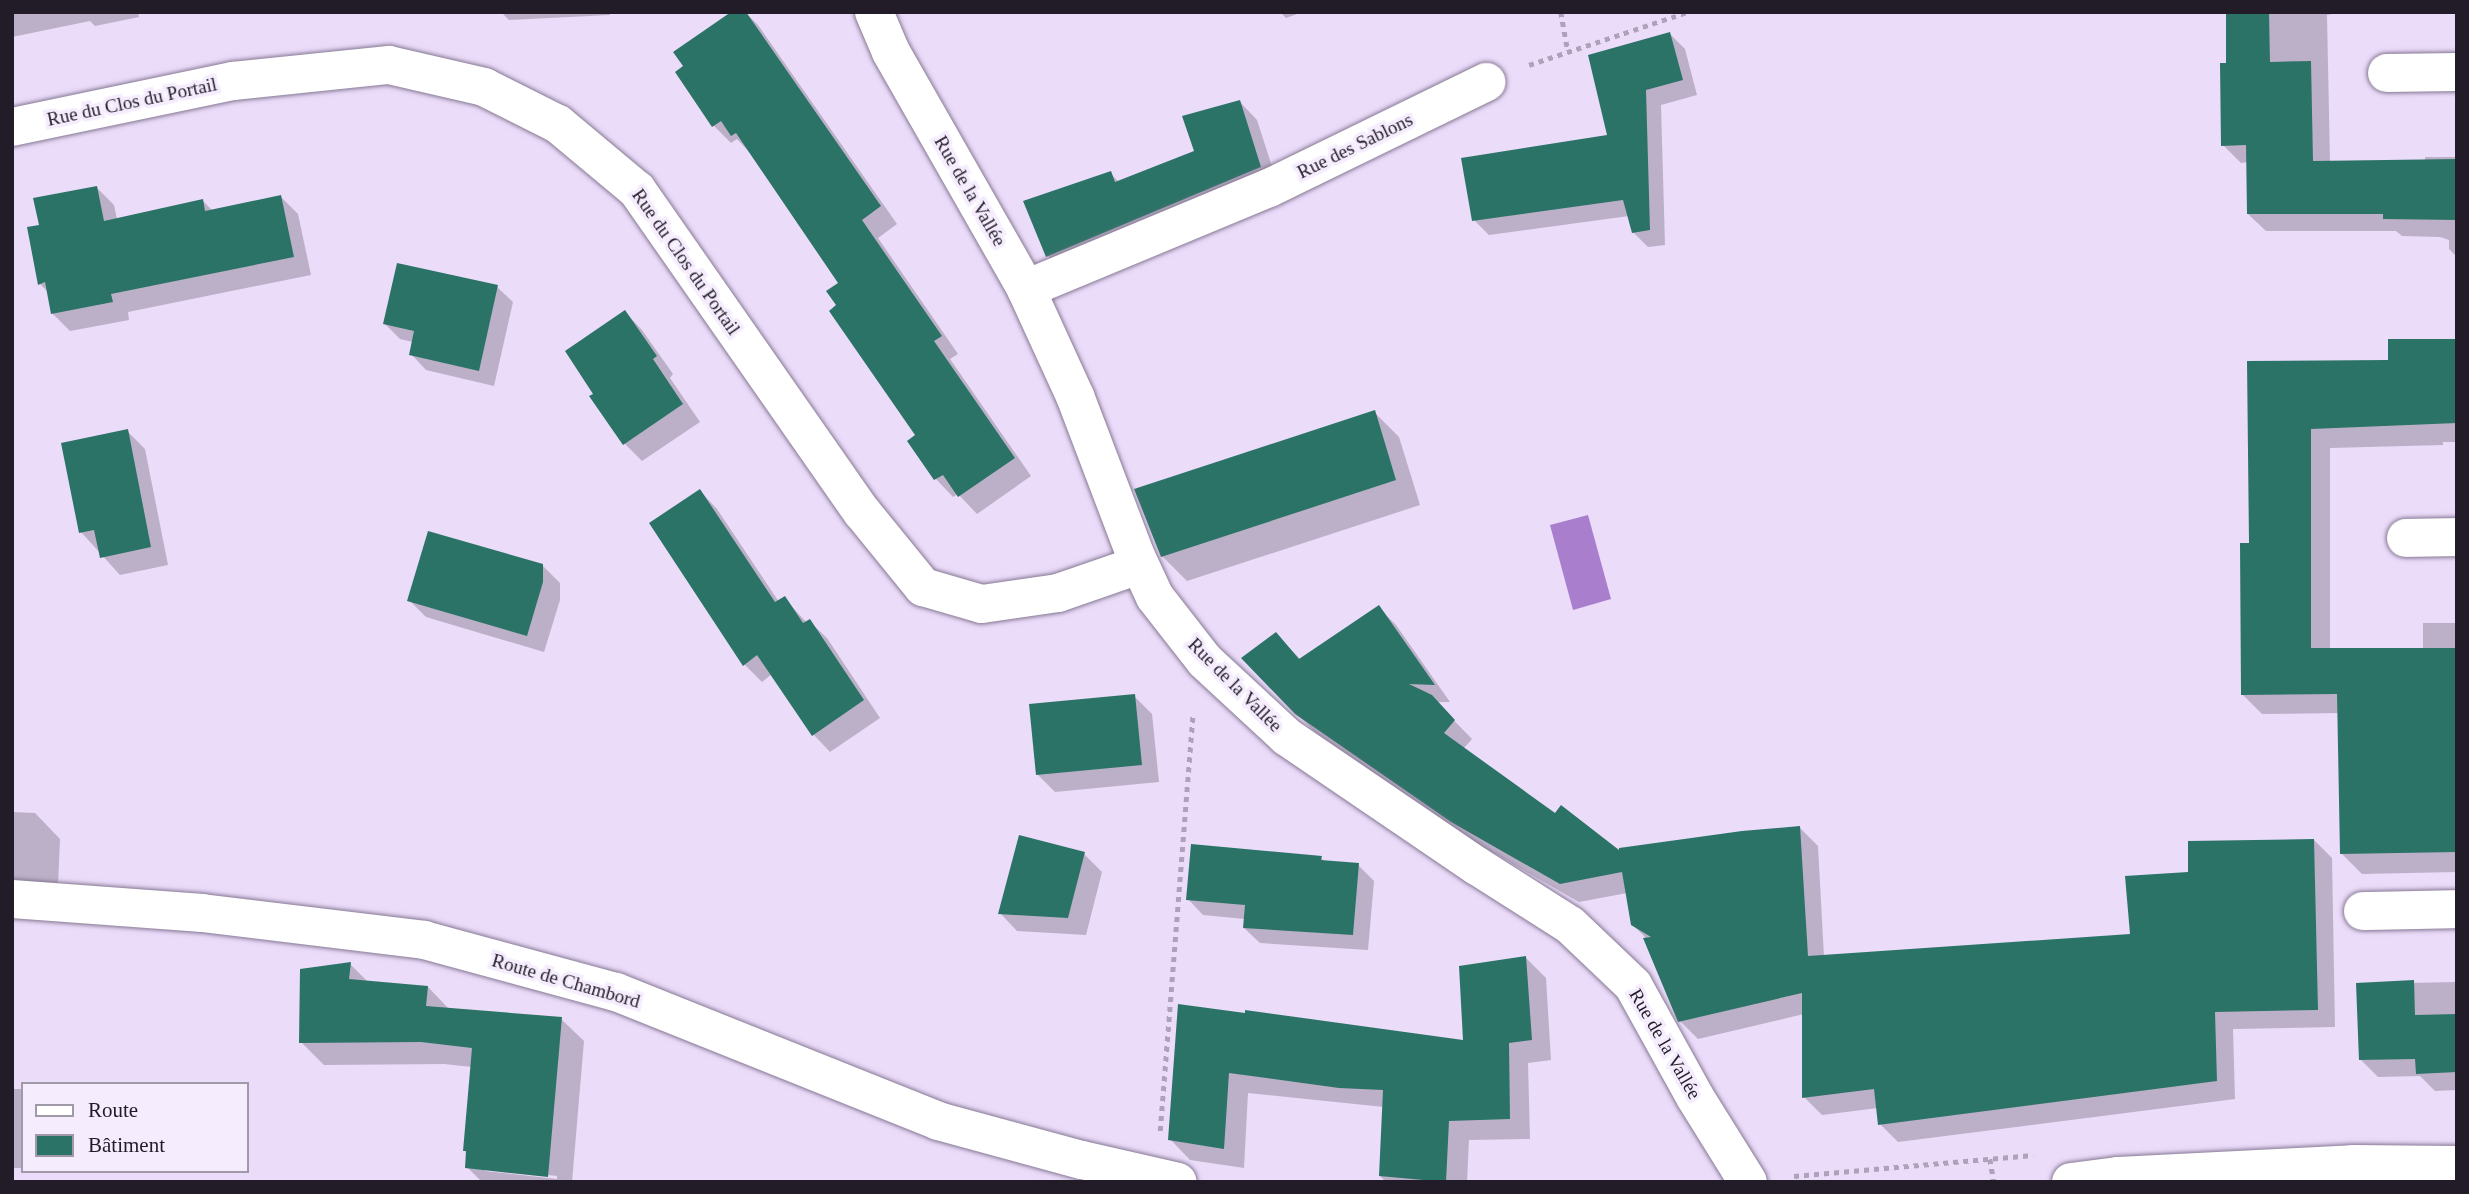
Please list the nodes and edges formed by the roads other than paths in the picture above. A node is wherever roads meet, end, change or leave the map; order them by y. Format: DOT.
graph roads {
  1 [pos="874,12"];
  2 [pos="2457,72"];
  3 [pos="2387,73"];
  4 [pos="1486,82"];
  5 [pos="12,127"];
  6 [pos="1026,289"];
  7 [pos="2457,537"];
  8 [pos="2406,538"];
  9 [pos="1139,565"];
  10 [pos="12,899"];
  11 [pos="2457,909"];
  12 [pos="2363,911"];
  13 [pos="2457,1165"];
  14 [pos="1166,1179"];
  15 [pos="1748,1182"];
  16 [pos="2071,1182"];
  1 -- 6 [label="street, Rue de la Vallée"];
  2 -- 3 [label="street"];
  4 -- 6 [label="street, Rue des Sablons"];
  5 -- 9 [label="street, Rue du Clos du Portail"];
  6 -- 9 [label="street, Rue de la Vallée"];
  7 -- 8 [label="street"];
  9 -- 15 [label="street, Rue de la Vallée"];
  10 -- 14 [label="street, Route de Chambord"];
  11 -- 12 [label="street"];
  13 -- 16 [label="street"];
}
